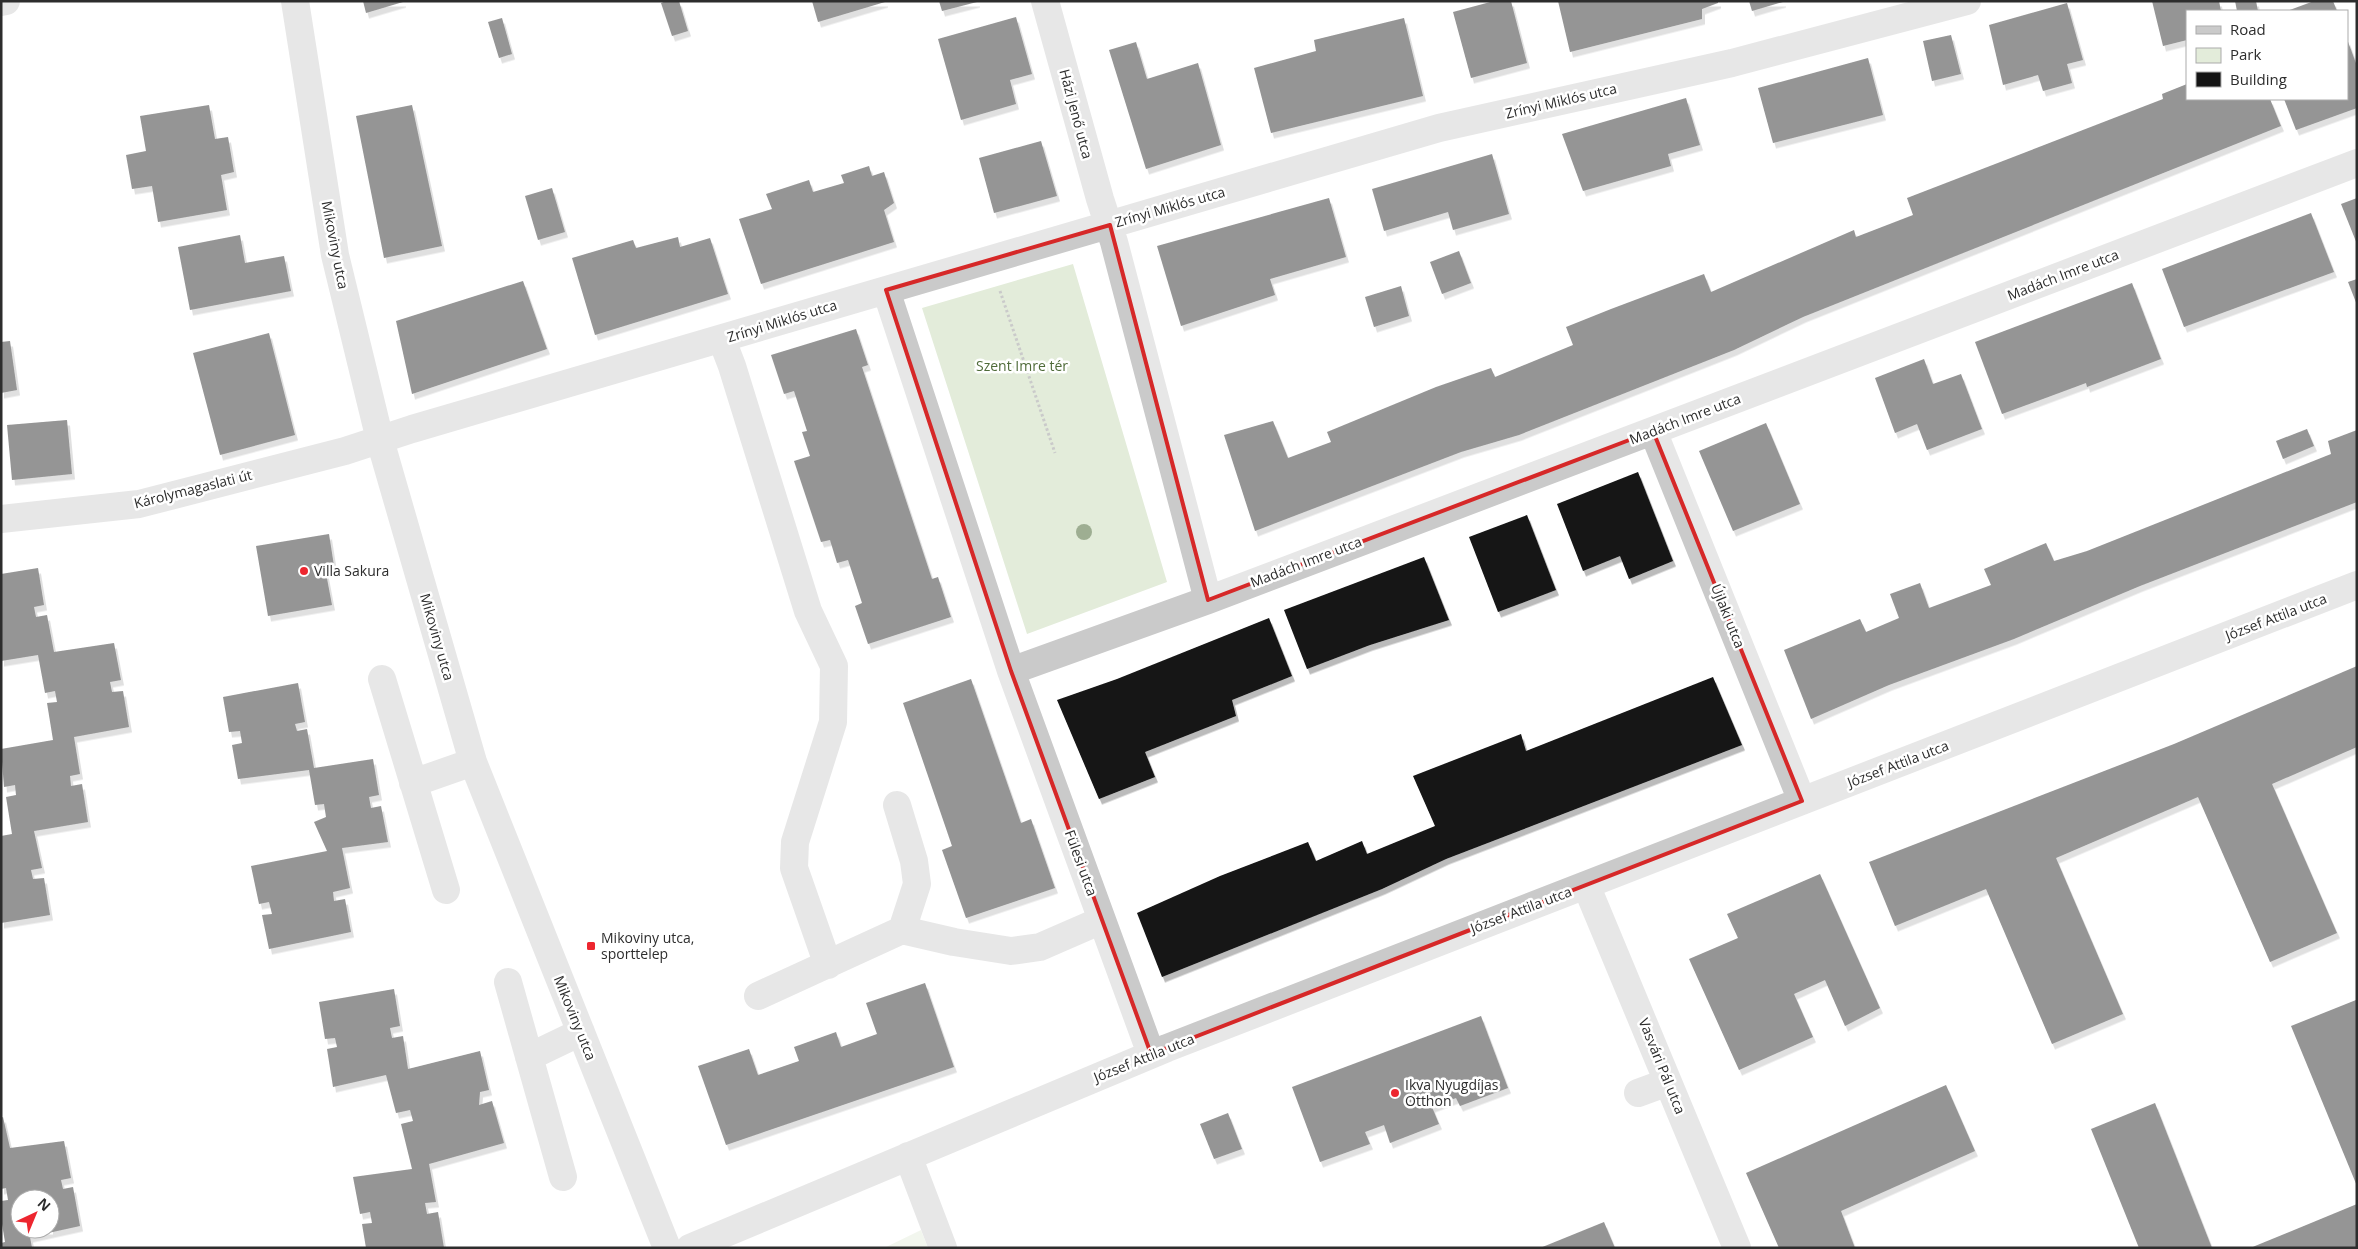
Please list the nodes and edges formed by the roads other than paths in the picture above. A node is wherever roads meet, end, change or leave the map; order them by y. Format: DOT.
graph roads {
  1 [pos="6,1"];
  2 [pos="295,1"];
  3 [pos="1045,1"];
  4 [pos="1967,1"];
  5 [pos="1,2"];
  6 [pos="2357,163"];
  7 [pos="1110,225"];
  8 [pos="886,290"];
  9 [pos="722,340"];
  10 [pos="1653,431"];
  11 [pos="380,440"];
  12 [pos="1,518"];
  13 [pos="2357,586"];
  14 [pos="1208,600"];
  15 [pos="1011,671"];
  16 [pos="382,679"];
  17 [pos="473,762"];
  18 [pos="413,783"];
  19 [pos="1802,801"];
  20 [pos="897,804"];
  21 [pos="1586,885"];
  22 [pos="446,890"];
  23 [pos="1102,920"];
  24 [pos="902,930"];
  25 [pos="828,965"];
  26 [pos="508,982"];
  27 [pos="758,996"];
  28 [pos="581,1032"];
  29 [pos="1151,1054"];
  30 [pos="529,1057"];
  31 [pos="1668,1082"];
  32 [pos="1638,1093"];
  33 [pos="908,1156"];
  34 [pos="562,1177"];
  35 [pos="667,1248"];
  36 [pos="690,1248"];
  37 [pos="943,1248"];
  38 [pos="1737,1248"];
  1 -- 5 [label="street"];
  2 -- 11 [label="street, Mikoviny utca"];
  3 -- 7 [label="street, Házi Jenő utca"];
  4 -- 7 [label="street, Zrínyi Miklós utca"];
  6 -- 10 [label="street, Madách Imre utca"];
  7 -- 8 [label="street, Zrínyi Miklós utca"];
  7 -- 14 [label="street"];
  8 -- 9 [label="street, Zrínyi Miklós utca"];
  8 -- 15 [label="street"];
  9 -- 11 [label="street, Zrínyi Miklós utca"];
  9 -- 25 [label="street"];
  10 -- 14 [label="street, Madách Imre utca"];
  10 -- 19 [label="street, Újlaki utca"];
  11 -- 12 [label="street, Károlymagaslati út"];
  11 -- 17 [label="street, Mikoviny utca"];
  13 -- 19 [label="street, József Attila utca"];
  14 -- 15 [label="street, Madách Imre utca"];
  15 -- 23 [label="street, Fülesi utca"];
  16 -- 18 [label="street"];
  17 -- 18 [label="street"];
  17 -- 28 [label="street, Mikoviny utca"];
  18 -- 22 [label="street"];
  19 -- 21 [label="street, József Attila utca"];
  20 -- 24 [label="street"];
  21 -- 29 [label="street, József Attila utca"];
  21 -- 31 [label="street, Vasvári Pál utca"];
  23 -- 24 [label="street"];
  23 -- 29 [label="street, Fülesi utca"];
  24 -- 25 [label="street"];
  25 -- 27 [label="street"];
  26 -- 30 [label="street"];
  28 -- 30 [label="street"];
  28 -- 35 [label="street, Mikoviny utca"];
  29 -- 33 [label="street, József Attila utca"];
  30 -- 34 [label="street"];
  31 -- 32 [label="street"];
  31 -- 38 [label="street, Vasvári Pál utca"];
  33 -- 36 [label="street, József Attila utca"];
  33 -- 37 [label="street"];
}
